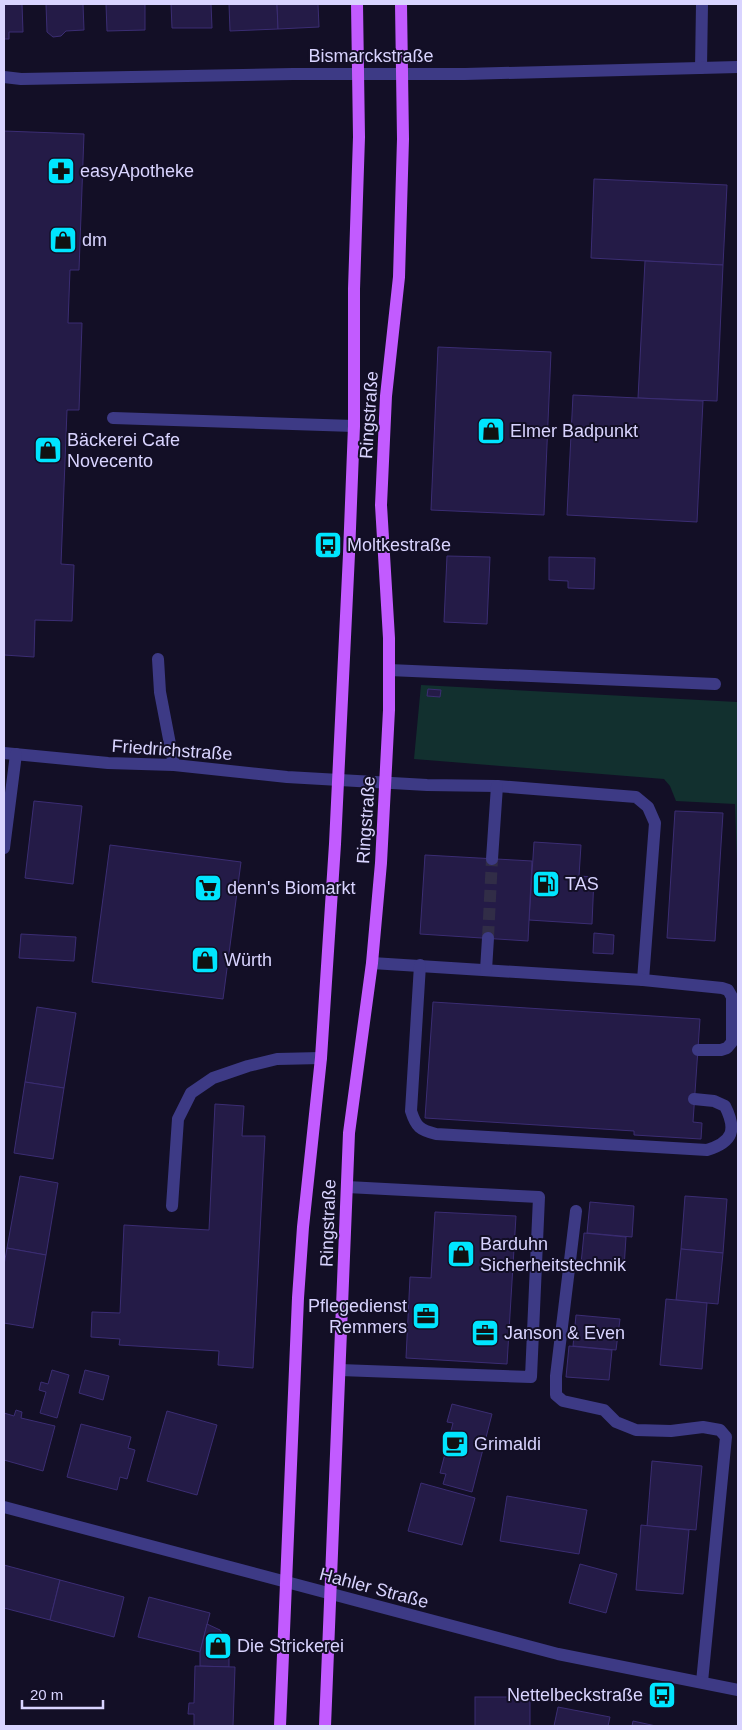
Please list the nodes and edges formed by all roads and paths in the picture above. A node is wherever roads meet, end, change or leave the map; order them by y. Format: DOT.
graph roads {
  1 [pos="357,4"];
  2 [pos="401,4"];
  3 [pos="702,4"];
  4 [pos="738,67"];
  5 [pos="701,68"];
  6 [pos="359,74"];
  7 [pos="403,74"];
  8 [pos="4,77"];
  9 [pos="113,418"];
  10 [pos="354,426"];
  11 [pos="158,659"];
  12 [pos="389,670"];
  13 [pos="715,684"];
  14 [pos="10,753"];
  15 [pos="174,765"];
  16 [pos="338,780"];
  17 [pos="386,783"];
  18 [pos="497,786"];
  19 [pos="4,848"];
  20 [pos="492,859"];
  21 [pos="488,938"];
  22 [pos="372,963"];
  23 [pos="420,966"];
  24 [pos="486,970"];
  25 [pos="643,980"];
  26 [pos="698,1050"];
  27 [pos="321,1058"];
  28 [pos="694,1100"];
  29 [pos="348,1187"];
  30 [pos="172,1206"];
  31 [pos="576,1211"];
  32 [pos="340,1370"];
  33 [pos="4,1507"];
  34 [pos="285,1582"];
  35 [pos="329,1594"];
  36 [pos="702,1682"];
  37 [pos="738,1690"];
  38 [pos="280,1726"];
  39 [pos="324,1726"];
  1 -- 6 [label="main road, Ringstraße"];
  2 -- 7 [label="main road, Ringstraße"];
  3 -- 5 [label="street"];
  4 -- 5 [label="street, Bismarckstraße"];
  5 -- 7 [label="street, Bismarckstraße"];
  6 -- 7 [label="street, Bismarckstraße"];
  6 -- 8 [label="street, Bismarckstraße"];
  6 -- 10 [label="main road, Ringstraße"];
  7 -- 12 [label="main road, Ringstraße"];
  9 -- 10 [label="street"];
  10 -- 16 [label="main road, Ringstraße"];
  11 -- 15 [label="street"];
  12 -- 13 [label="street"];
  12 -- 17 [label="main road, Ringstraße"];
  14 -- 15 [label="street, Friedrichstraße"];
  14 -- 19 [label="street"];
  15 -- 16 [label="street, Friedrichstraße"];
  16 -- 17 [label="street, Friedrichstraße"];
  16 -- 27 [label="main road, Ringstraße"];
  17 -- 18 [label="street, Friedrichstraße"];
  17 -- 22 [label="main road, Ringstraße"];
  18 -- 20 [label="street"];
  18 -- 25 [label="street, Friedrichstraße"];
  21 -- 24 [label="street"];
  22 -- 23 [label="street"];
  22 -- 29 [label="main road, Ringstraße"];
  23 -- 24 [label="street"];
  23 -- 28 [label="street"];
  24 -- 25 [label="street"];
  25 -- 26 [label="street"];
  27 -- 30 [label="street"];
  27 -- 34 [label="main road, Ringstraße"];
  29 -- 32 [label="main road, Ringstraße"];
  29 -- 32 [label="street"];
  31 -- 36 [label="street"];
  32 -- 35 [label="main road, Ringstraße"];
  33 -- 34 [label="street, Hahler Straße"];
  34 -- 35 [label="street, Hahler Straße"];
  34 -- 38 [label="main road, Ringstraße"];
  35 -- 36 [label="street, Hahler Straße"];
  35 -- 39 [label="main road, Ringstraße"];
  36 -- 37 [label="street, Hahler Straße"];
}
